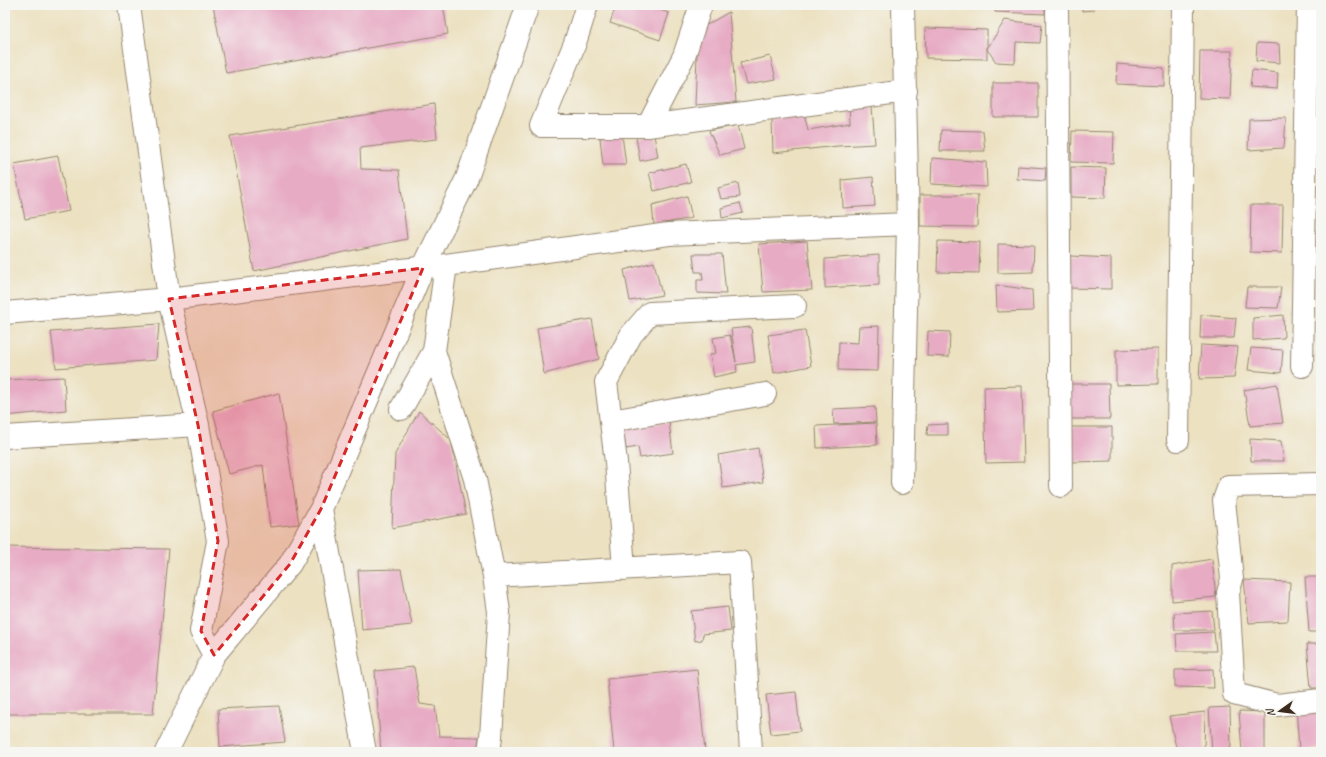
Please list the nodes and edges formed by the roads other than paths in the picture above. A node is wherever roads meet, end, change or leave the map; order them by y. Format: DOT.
graph roads {
  1 [pos="129,5"];
  2 [pos="528,5"];
  3 [pos="587,5"];
  4 [pos="701,5"];
  5 [pos="903,5"];
  6 [pos="1057,5"];
  7 [pos="1183,5"];
  8 [pos="1308,5"];
  9 [pos="906,90"];
  10 [pos="648,126"];
  11 [pos="908,224"];
  12 [pos="446,265"];
  13 [pos="423,268"];
  14 [pos="169,299"];
  15 [pos="795,306"];
  16 [pos="5,313"];
  17 [pos="434,351"];
  18 [pos="1302,366"];
  19 [pos="765,394"];
  20 [pos="401,409"];
  21 [pos="611,421"];
  22 [pos="198,425"];
  23 [pos="5,437"];
  24 [pos="1178,440"];
  25 [pos="902,483"];
  26 [pos="1321,484"];
  27 [pos="1062,486"];
  28 [pos="321,509"];
  29 [pos="624,569"];
  30 [pos="494,576"];
  31 [pos="214,654"];
  32 [pos="1321,700"];
  33 [pos="166,752"];
  34 [pos="365,752"];
  35 [pos="489,752"];
  36 [pos="751,752"];
  1 -- 14 [label="street"];
  2 -- 13 [label="street"];
  3 -- 10 [label="street"];
  4 -- 10 [label="street"];
  5 -- 9 [label="street"];
  6 -- 27 [label="street"];
  7 -- 24 [label="street"];
  8 -- 18 [label="street"];
  9 -- 10 [label="street"];
  9 -- 11 [label="street"];
  11 -- 12 [label="street"];
  11 -- 25 [label="street"];
  12 -- 13 [label="street"];
  12 -- 17 [label="street"];
  13 -- 14 [label="street"];
  13 -- 28 [label="street"];
  14 -- 16 [label="street"];
  14 -- 22 [label="street"];
  15 -- 21 [label="street"];
  17 -- 20 [label="street"];
  17 -- 30 [label="street"];
  19 -- 21 [label="street"];
  21 -- 29 [label="street"];
  22 -- 23 [label="street"];
  22 -- 31 [label="street"];
  26 -- 32 [label="street"];
  28 -- 31 [label="street"];
  28 -- 34 [label="street"];
  29 -- 30 [label="street"];
  29 -- 36 [label="street"];
  30 -- 35 [label="street"];
  31 -- 33 [label="street"];
}
